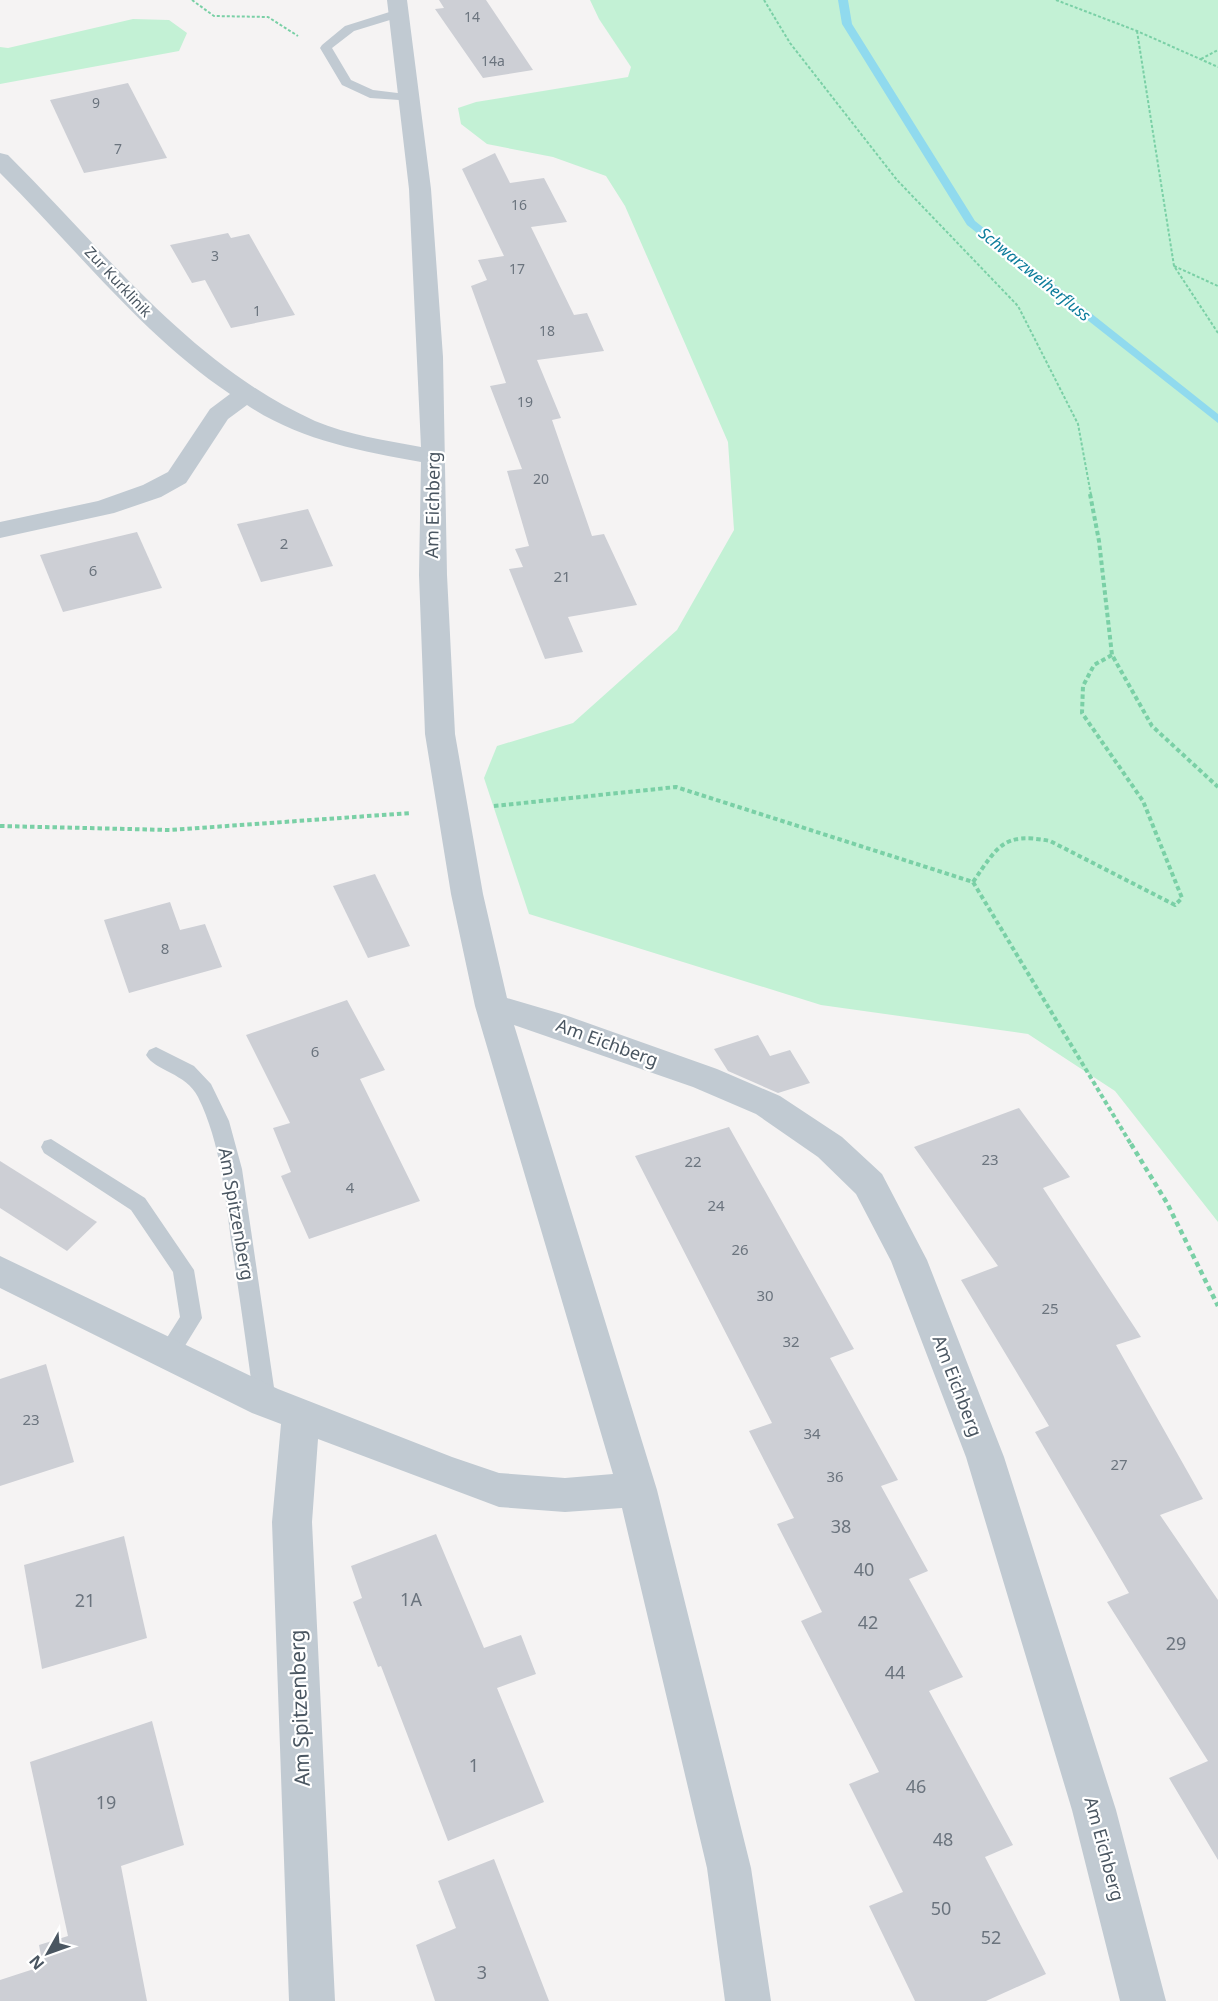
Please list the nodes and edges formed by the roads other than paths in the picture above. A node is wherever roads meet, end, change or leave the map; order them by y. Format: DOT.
graph roads {
  1 [pos="398,6"];
  2 [pos="410,98"];
  3 [pos="0,160"];
  4 [pos="245,394"];
  5 [pos="435,457"];
  6 [pos="0,530"];
  7 [pos="492,1006"];
  8 [pos="156,1055"];
  9 [pos="51,1146"];
  10 [pos="0,1271"];
  11 [pos="167,1355"];
  12 [pos="283,1408"];
  13 [pos="637,1490"];
  14 [pos="312,2001"];
  15 [pos="748,2001"];
  16 [pos="1143,2001"];
  1 -- 2 [label="street, Am Eichberg"];
  1 -- 2 [label="lane"];
  2 -- 5 [label="street, Am Eichberg"];
  3 -- 4 [label="street, Zur Kurklinik"];
  4 -- 5 [label="street, Zur Kurklinik"];
  4 -- 6 [label="street"];
  5 -- 7 [label="street, Am Eichberg"];
  7 -- 13 [label="street, Am Eichberg"];
  7 -- 16 [label="street, Am Eichberg"];
  8 -- 12 [label="lane, Am Spitzenberg"];
  9 -- 11 [label="lane"];
  10 -- 11 [label="street"];
  11 -- 12 [label="street"];
  12 -- 13 [label="street"];
  12 -- 14 [label="street, Am Spitzenberg"];
  13 -- 15 [label="street, Am Eichberg"];
}
